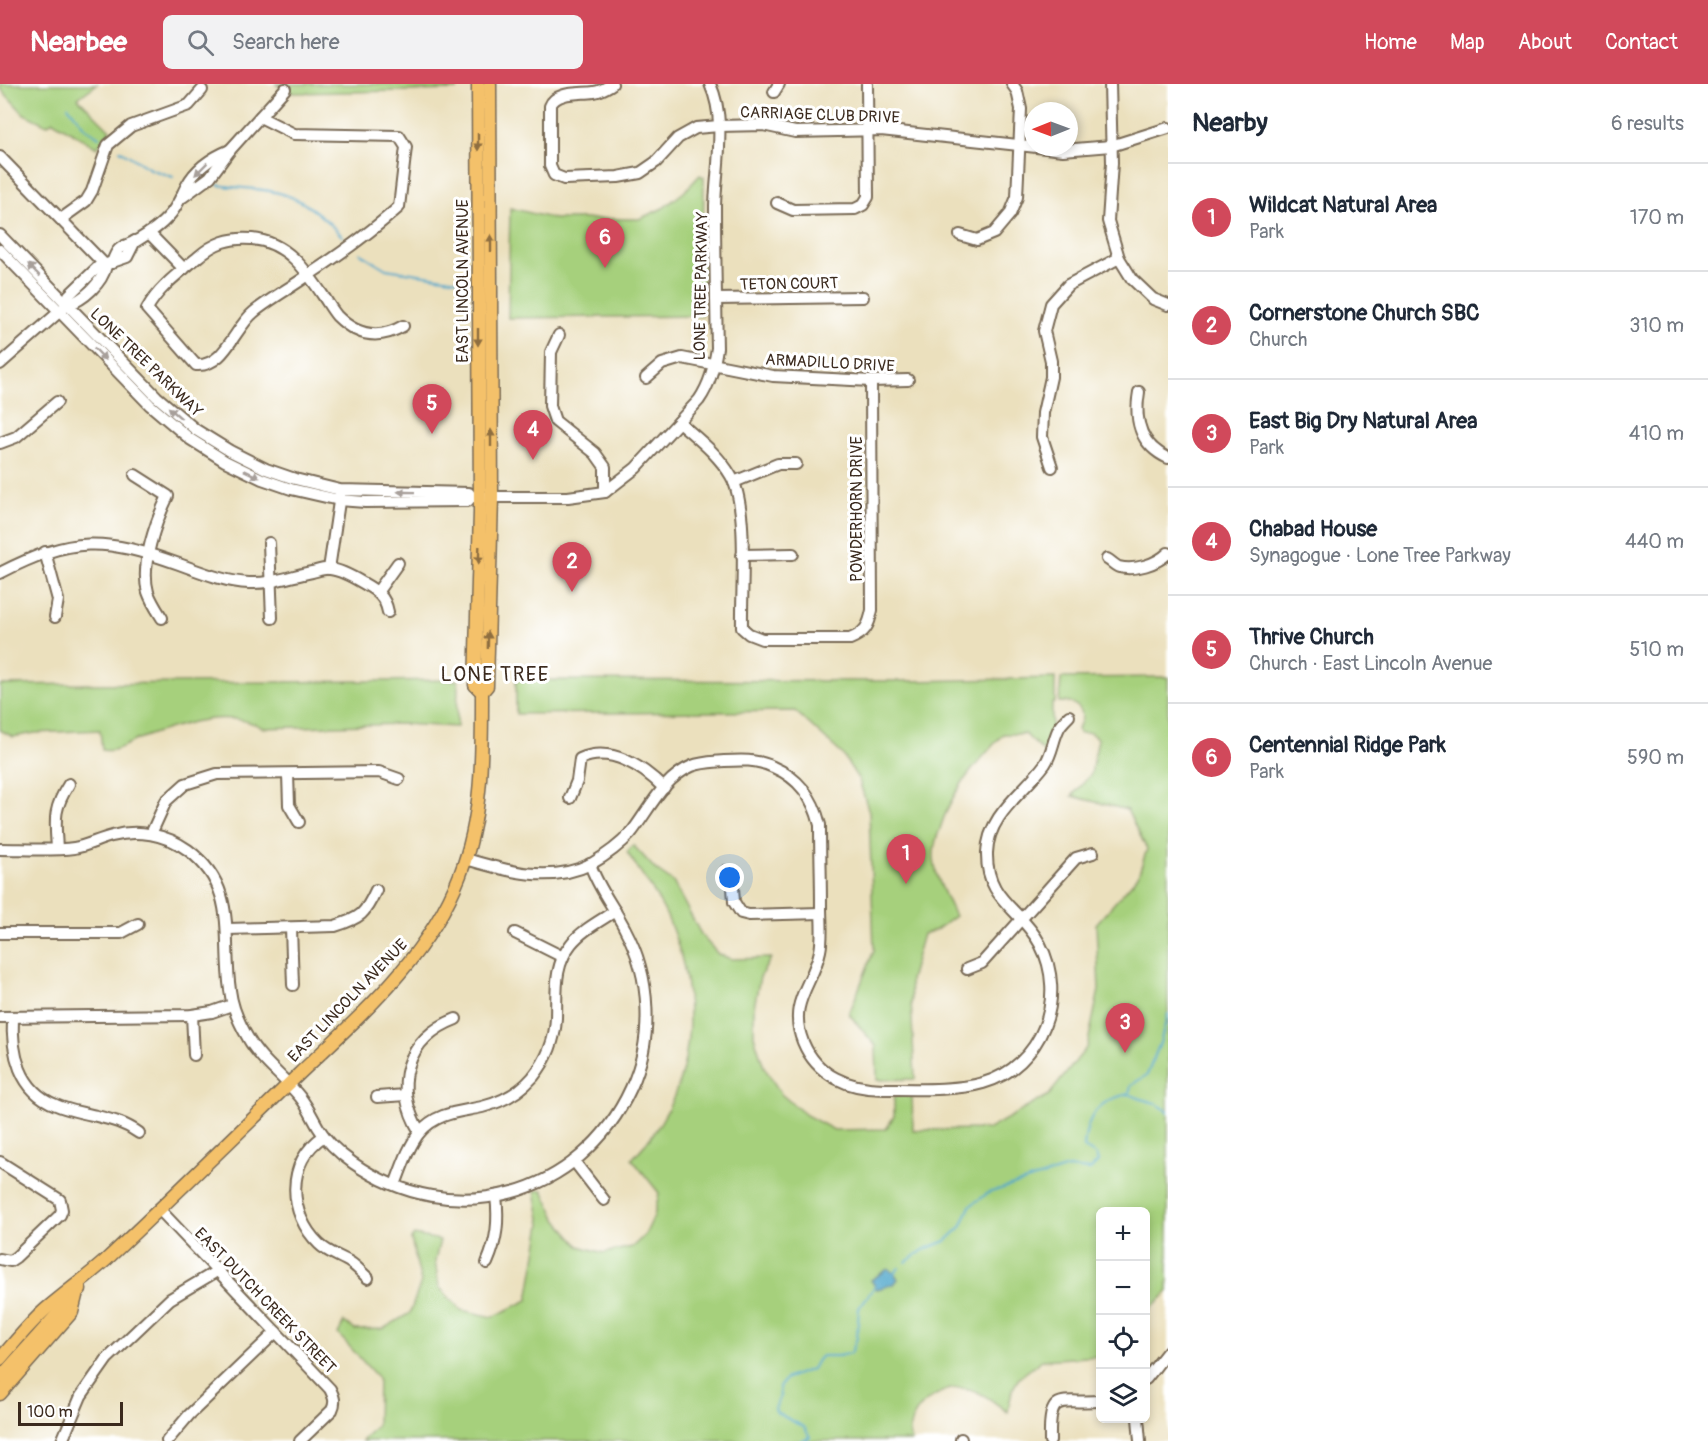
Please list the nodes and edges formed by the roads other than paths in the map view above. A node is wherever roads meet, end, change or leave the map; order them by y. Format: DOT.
graph roads {
  1 [pos="478,84"];
  2 [pos="490,84"];
  3 [pos="612,84"];
  4 [pos="710,84"];
  5 [pos="867,84"];
  6 [pos="1012,84"];
  7 [pos="1110,84"];
  8 [pos="285,89"];
  9 [pos="202,90"];
  10 [pos="260,117"];
  11 [pos="719,126"];
  12 [pos="1168,128"];
  13 [pos="867,129"];
  14 [pos="1111,146"];
  15 [pos="1020,147"];
  16 [pos="0,157"];
  17 [pos="777,203"];
  18 [pos="62,219"];
  19 [pos="149,233"];
  20 [pos="0,235"];
  21 [pos="960,235"];
  22 [pos="0,250"];
  23 [pos="1119,258"];
  24 [pos="109,264"];
  25 [pos="184,269"];
  26 [pos="309,275"];
  27 [pos="863,297"];
  28 [pos="716,299"];
  29 [pos="1168,305"];
  30 [pos="63,309"];
  31 [pos="403,326"];
  32 [pos="559,335"];
  33 [pos="0,364"];
  34 [pos="715,365"];
  35 [pos="646,378"];
  36 [pos="908,380"];
  37 [pos="871,381"];
  38 [pos="1139,392"];
  39 [pos="57,402"];
  40 [pos="679,423"];
  41 [pos="0,443"];
  42 [pos="1168,458"];
  43 [pos="796,464"];
  44 [pos="1052,467"];
  45 [pos="135,475"];
  46 [pos="734,482"];
  47 [pos="605,492"];
  48 [pos="340,495"];
  49 [pos="481,497"];
  50 [pos="269,543"];
  51 [pos="45,552"];
  52 [pos="149,553"];
  53 [pos="1168,553"];
  54 [pos="793,554"];
  55 [pos="742,555"];
  56 [pos="1107,559"];
  57 [pos="398,563"];
  58 [pos="329,569"];
  59 [pos="0,573"];
  60 [pos="271,582"];
  61 [pos="378,591"];
  62 [pos="388,612"];
  63 [pos="55,617"];
  64 [pos="162,618"];
  65 [pos="272,618"];
  66 [pos="1069,716"];
  67 [pos="288,774"];
  68 [pos="399,779"];
  69 [pos="69,784"];
  70 [pos="664,788"];
  71 [pos="570,798"];
  72 [pos="299,822"];
  73 [pos="151,834"];
  74 [pos="57,848"];
  75 [pos="0,849"];
  76 [pos="1093,853"];
  77 [pos="466,859"];
  78 [pos="590,864"];
  79 [pos="726,871"];
  80 [pos="376,890"];
  81 [pos="615,911"];
  82 [pos="821,913"];
  83 [pos="1022,919"];
  84 [pos="138,924"];
  85 [pos="291,928"];
  86 [pos="228,929"];
  87 [pos="0,933"];
  88 [pos="515,933"];
  89 [pos="563,957"];
  90 [pos="967,969"];
  91 [pos="293,985"];
  92 [pos="232,1005"];
  93 [pos="192,1015"];
  94 [pos="0,1017"];
  95 [pos="12,1017"];
  96 [pos="456,1019"];
  97 [pos="194,1055"];
  98 [pos="289,1084"];
  99 [pos="406,1095"];
  100 [pos="377,1097"];
  101 [pos="420,1132"];
  102 [pos="139,1133"];
  103 [pos="324,1136"];
  104 [pos="574,1161"];
  105 [pos="0,1162"];
  106 [pos="395,1185"];
  107 [pos="496,1196"];
  108 [pos="604,1200"];
  109 [pos="159,1209"];
  110 [pos="0,1259"];
  111 [pos="104,1262"];
  112 [pos="487,1263"];
  113 [pos="217,1271"];
  114 [pos="368,1278"];
  115 [pos="77,1292"];
  116 [pos="276,1332"];
  117 [pos="1168,1351"];
  118 [pos="0,1358"];
  119 [pos="0,1369"];
  120 [pos="1150,1374"];
  121 [pos="0,1378"];
  122 [pos="0,1394"];
  123 [pos="1096,1401"];
  124 [pos="1138,1423"];
  125 [pos="62,1441"];
  126 [pos="167,1441"];
  127 [pos="300,1441"];
  128 [pos="1050,1441"];
  129 [pos="1140,1441"];
  1 -- 49 [label="main road, EAST LINCOLN AVENUE, one-way"];
  49 -- 2 [label="main road, EAST LINCOLN AVENUE, one-way"];
  3 -- 11 [label="street, CARRIAGE CLUB DRIVE"];
  4 -- 11 [label="street, LONE TREE PARKWAY"];
  5 -- 13 [label="street"];
  6 -- 15 [label="street"];
  7 -- 14 [label="street"];
  8 -- 10 [label="street"];
  9 -- 18 [label="street"];
  10 -- 19 [label="street"];
  10 -- 26 [label="street"];
  11 -- 13 [label="street, CARRIAGE CLUB DRIVE"];
  11 -- 28 [label="street, LONE TREE PARKWAY"];
  12 -- 14 [label="street, CARRIAGE CLUB DRIVE"];
  13 -- 15 [label="street, CARRIAGE CLUB DRIVE"];
  13 -- 17 [label="street"];
  14 -- 15 [label="street, CARRIAGE CLUB DRIVE"];
  14 -- 23 [label="street"];
  15 -- 21 [label="street"];
  16 -- 18 [label="street"];
  18 -- 24 [label="street"];
  19 -- 24 [label="street"];
  19 -- 25 [label="street"];
  30 -- 20 [label="street, LONE TREE PARKWAY, one-way"];
  22 -- 30 [label="street, LONE TREE PARKWAY"];
  23 -- 29 [label="street"];
  23 -- 44 [label="street"];
  24 -- 30 [label="street"];
  25 -- 26 [label="street"];
  25 -- 26 [label="street"];
  26 -- 31 [label="street"];
  27 -- 28 [label="street, TETON COURT"];
  28 -- 34 [label="street, LONE TREE PARKWAY"];
  30 -- 33 [label="street"];
  30 -- 48 [label="street, LONE TREE PARKWAY"];
  32 -- 47 [label="street"];
  34 -- 35 [label="street, ARMADILLO DRIVE"];
  34 -- 37 [label="street, ARMADILLO DRIVE"];
  34 -- 40 [label="street, LONE TREE PARKWAY"];
  36 -- 37 [label="street, ARMADILLO DRIVE"];
  37 -- 55 [label="street, POWDERHORN DRIVE"];
  38 -- 42 [label="street"];
  39 -- 41 [label="street"];
  40 -- 46 [label="street"];
  40 -- 47 [label="street, LONE TREE PARKWAY"];
  43 -- 46 [label="street"];
  45 -- 52 [label="street"];
  46 -- 55 [label="street"];
  47 -- 49 [label="street, LONE TREE PARKWAY"];
  48 -- 49 [label="street, LONE TREE PARKWAY"];
  48 -- 58 [label="street"];
  49 -- 77 [label="main road, EAST LINCOLN AVENUE"];
  50 -- 60 [label="street"];
  51 -- 52 [label="street"];
  51 -- 59 [label="street"];
  51 -- 63 [label="street"];
  52 -- 60 [label="street"];
  52 -- 64 [label="street"];
  53 -- 56 [label="street"];
  54 -- 55 [label="street"];
  57 -- 61 [label="street"];
  58 -- 60 [label="street"];
  58 -- 61 [label="street"];
  60 -- 65 [label="street"];
  61 -- 62 [label="street"];
  66 -- 83 [label="street"];
  67 -- 68 [label="street"];
  67 -- 72 [label="street"];
  67 -- 73 [label="street"];
  69 -- 74 [label="street"];
  70 -- 71 [label="street"];
  70 -- 78 [label="street"];
  70 -- 82 [label="street"];
  73 -- 74 [label="street"];
  73 -- 86 [label="street"];
  74 -- 75 [label="street"];
  76 -- 83 [label="street"];
  77 -- 78 [label="street"];
  77 -- 98 [label="main road, EAST LINCOLN AVENUE"];
  78 -- 81 [label="street"];
  79 -- 82 [label="street"];
  80 -- 85 [label="street"];
  81 -- 89 [label="street"];
  81 -- 104 [label="street"];
  82 -- 83 [label="street"];
  83 -- 90 [label="street"];
  84 -- 87 [label="street"];
  85 -- 86 [label="street"];
  85 -- 91 [label="street"];
  86 -- 92 [label="street"];
  88 -- 89 [label="street"];
  89 -- 101 [label="street"];
  92 -- 93 [label="street"];
  92 -- 98 [label="street"];
  93 -- 95 [label="street"];
  93 -- 97 [label="street"];
  94 -- 95 [label="street"];
  95 -- 102 [label="street"];
  96 -- 99 [label="street"];
  98 -- 103 [label="street"];
  98 -- 109 [label="main road, EAST LINCOLN AVENUE"];
  99 -- 100 [label="street"];
  99 -- 101 [label="street"];
  101 -- 106 [label="street"];
  103 -- 106 [label="street"];
  103 -- 114 [label="street"];
  104 -- 107 [label="street"];
  104 -- 108 [label="street"];
  105 -- 110 [label="street"];
  106 -- 107 [label="street"];
  107 -- 112 [label="street"];
  109 -- 111 [label="main road, EAST LINCOLN AVENUE"];
  109 -- 113 [label="street, EAST DUTCH CREEK STREET"];
  111 -- 115 [label="main road, EAST LINCOLN AVENUE"];
  111 -- 118 [label="main road, EAST LINCOLN AVENUE"];
  113 -- 116 [label="street, EAST DUTCH CREEK STREET"];
  113 -- 125 [label="street"];
  115 -- 121 [label="main road, EAST LINCOLN AVENUE"];
  115 -- 122 [label="main road"];
  116 -- 126 [label="street"];
  116 -- 127 [label="street, EAST DUTCH CREEK STREET"];
  117 -- 120 [label="street"];
  118 -- 119 [label="main road"];
  123 -- 128 [label="street"];
  124 -- 129 [label="street"];
}
